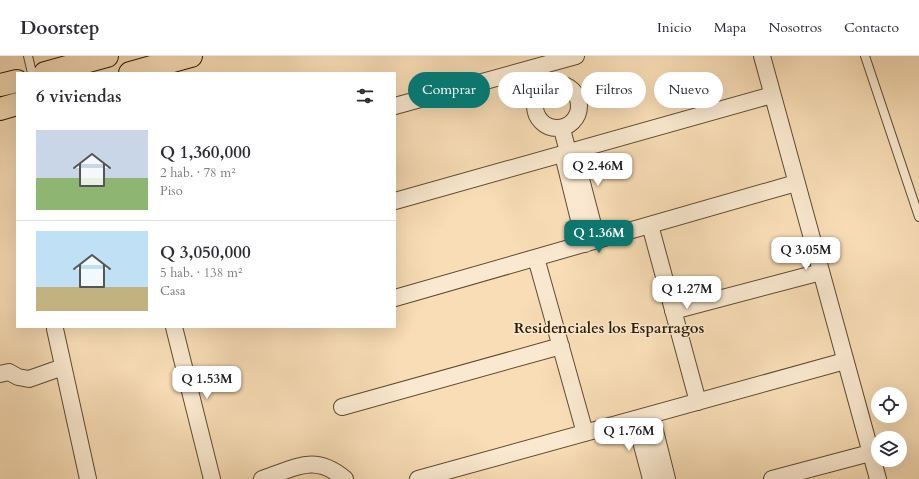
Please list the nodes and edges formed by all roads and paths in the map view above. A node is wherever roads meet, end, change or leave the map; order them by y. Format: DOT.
graph roads {
  1 [pos="28,56"];
  2 [pos="107,56"];
  3 [pos="191,56"];
  4 [pos="576,56"];
  5 [pos="762,56"];
  6 [pos="865,56"];
  7 [pos="558,59"];
  8 [pos="530,62"];
  9 [pos="32,72"];
  10 [pos="49,72"];
  11 [pos="136,72"];
  12 [pos="532,72"];
  13 [pos="561,72"];
  14 [pos="16,81"];
  15 [pos="0,85"];
  16 [pos="573,90"];
  17 [pos="772,95"];
  18 [pos="16,104"];
  19 [pos="396,106"];
  20 [pos="535,108"];
  21 [pos="0,109"];
  22 [pos="562,129"];
  23 [pos="568,152"];
  24 [pos="796,183"];
  25 [pos="396,201"];
  26 [pos="919,217"];
  27 [pos="650,225"];
  28 [pos="591,242"];
  29 [pos="536,258"];
  30 [pos="821,272"];
  31 [pos="396,298"];
  32 [pos="673,311"];
  33 [pos="174,328"];
  34 [pos="55,329"];
  35 [pos="561,346"];
  36 [pos="845,361"];
  37 [pos="63,367"];
  38 [pos="0,374"];
  39 [pos="698,402"];
  40 [pos="342,407"];
  41 [pos="643,417"];
  42 [pos="585,433"];
  43 [pos="870,453"];
  44 [pos="299,473"];
  45 [pos="88,479"];
  46 [pos="212,479"];
  47 [pos="262,479"];
  48 [pos="345,479"];
  49 [pos="418,479"];
  50 [pos="650,479"];
  51 [pos="667,479"];
  52 [pos="772,479"];
  53 [pos="878,479"];
  1 -- 9 [label="lane"];
  2 -- 10 [label="highway"];
  3 -- 11 [label="highway"];
  4 -- 7 [label="street"];
  5 -- 17 [label="street"];
  6 -- 26 [label="lane"];
  7 -- 8 [label="street"];
  7 -- 13 [label="street"];
  8 -- 12 [label="street"];
  8 -- 19 [label="street"];
  14 -- 15 [label="highway"];
  16 -- 22 [label="street"];
  17 -- 23 [label="street"];
  17 -- 24 [label="street"];
  18 -- 21 [label="highway"];
  20 -- 22 [label="street"];
  22 -- 23 [label="street"];
  23 -- 25 [label="street"];
  23 -- 28 [label="street"];
  24 -- 27 [label="street"];
  24 -- 30 [label="street"];
  27 -- 28 [label="street"];
  27 -- 32 [label="street"];
  28 -- 29 [label="street"];
  29 -- 31 [label="street"];
  29 -- 35 [label="street"];
  30 -- 32 [label="street"];
  30 -- 36 [label="street"];
  32 -- 39 [label="street"];
  33 -- 46 [label="street"];
  34 -- 37 [label="street"];
  35 -- 40 [label="street"];
  35 -- 42 [label="street"];
  36 -- 39 [label="street"];
  36 -- 43 [label="street"];
  37 -- 38 [label="street"];
  37 -- 45 [label="street"];
  39 -- 41 [label="street"];
  41 -- 42 [label="street"];
  41 -- 50 [label="street"];
  41 -- 51 [label="street"];
  42 -- 49 [label="street"];
  43 -- 52 [label="street"];
  43 -- 53 [label="street"];
  44 -- 47 [label="street"];
  44 -- 48 [label="street"];
}
